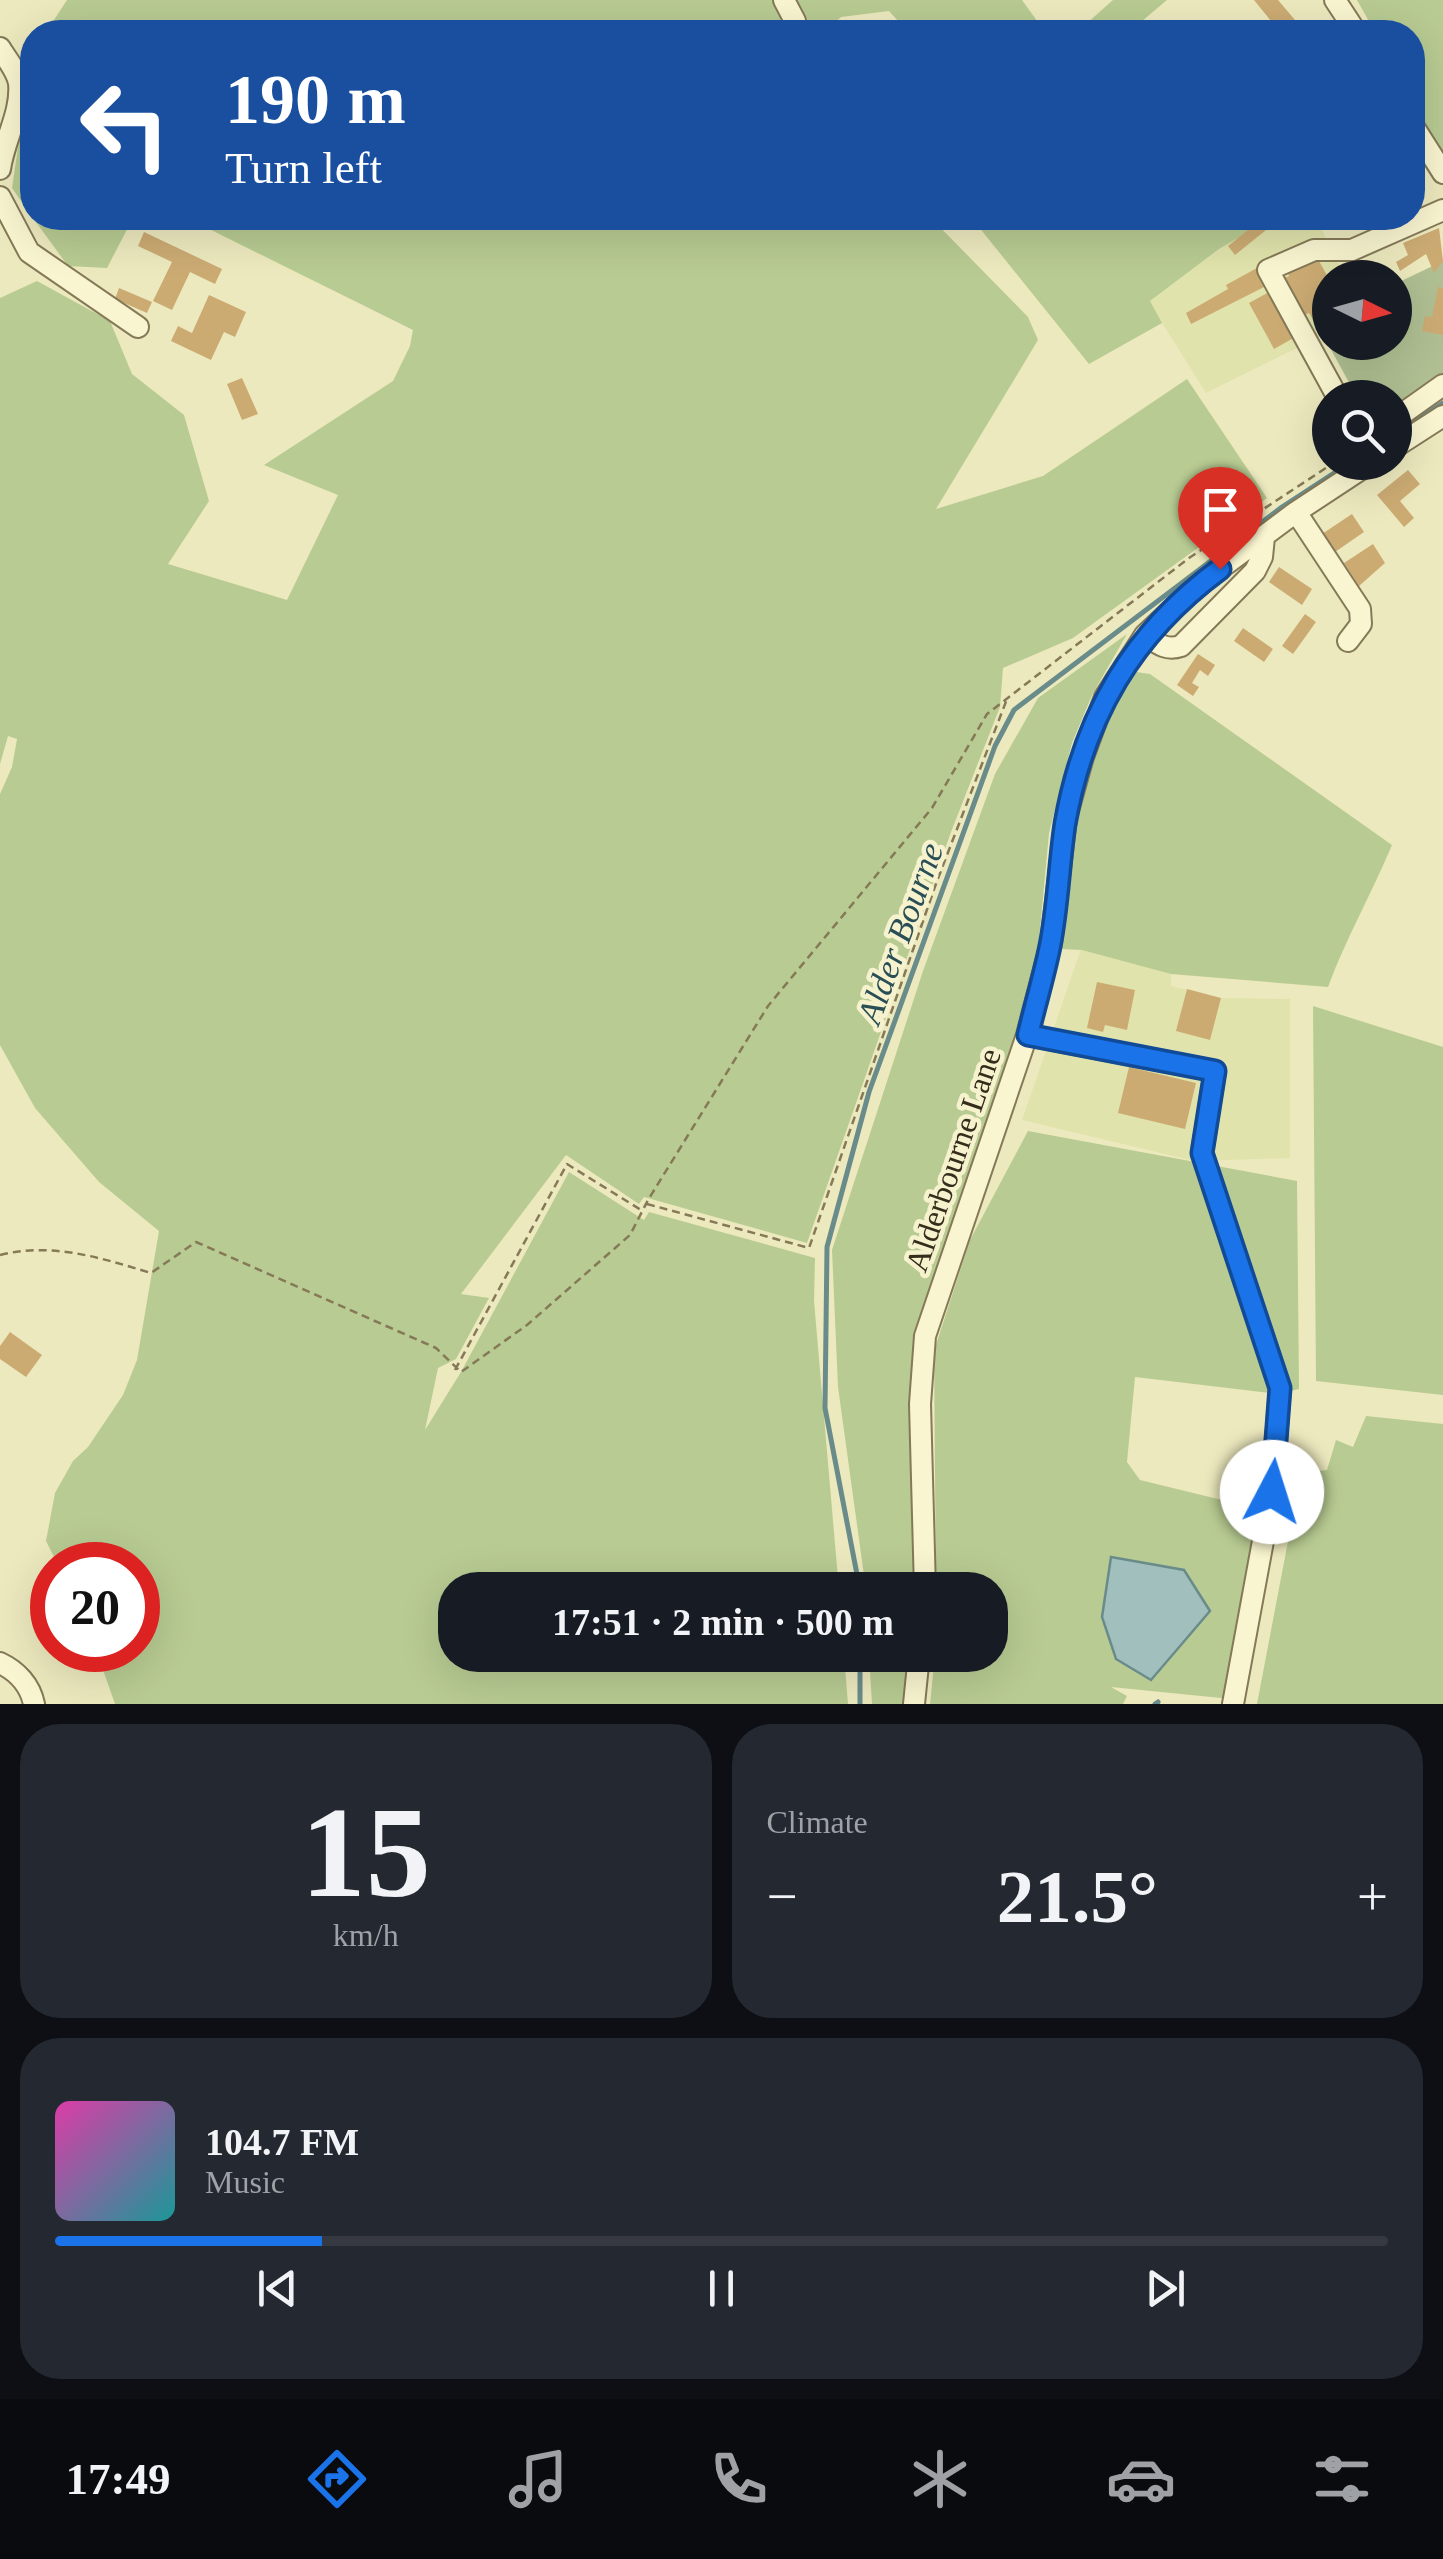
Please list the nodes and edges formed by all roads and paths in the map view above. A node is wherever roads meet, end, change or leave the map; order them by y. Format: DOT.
graph roads {
  1 [pos="0,48"];
  2 [pos="1425,145"];
  3 [pos="0,168"];
  4 [pos="1443,173"];
  5 [pos="0,198"];
  6 [pos="1398,230"];
  7 [pos="138,327"];
  8 [pos="1328,380"];
  9 [pos="1443,385"];
  10 [pos="1412,407"];
  11 [pos="1443,416"];
  12 [pos="1412,436"];
  13 [pos="1312,477"];
  14 [pos="1345,480"];
  15 [pos="1296,512"];
  16 [pos="1264,537"];
  17 [pos="1145,635"];
  18 [pos="1348,641"];
  19 [pos="1008,698"];
  20 [pos="1028,1035"];
  21 [pos="646,1204"];
  22 [pos="643,1211"];
  23 [pos="0,1256"];
  24 [pos="455,1370"];
  25 [pos="925,1572"];
  26 [pos="0,1663"];
  27 [pos="918,1672"];
  28 [pos="34,1704"];
  29 [pos="914,1704"];
  30 [pos="1233,1704"];
  1 -- 3 [label="street"];
  2 -- 4 [label="street"];
  5 -- 7 [label="street"];
  6 -- 8 [label="street"];
  9 -- 10 [label="street"];
  11 -- 12 [label="street"];
  13 -- 19 [label="path"];
  14 -- 15 [label="street, Alderbourne Lane"];
  15 -- 16 [label="street, Alderbourne Lane"];
  15 -- 18 [label="street"];
  16 -- 17 [label="street, Alderbourne Lane"];
  16 -- 17 [label="street"];
  17 -- 20 [label="street, Alderbourne Lane"];
  19 -- 21 [label="path"];
  19 -- 21 [label="path"];
  20 -- 25 [label="street, Alderbourne Lane"];
  20 -- 30 [label="street"];
  21 -- 22 [label="path"];
  22 -- 24 [label="path"];
  22 -- 24 [label="path"];
  23 -- 24 [label="path"];
  26 -- 28 [label="street"];
  27 -- 29 [label="street"];
}
